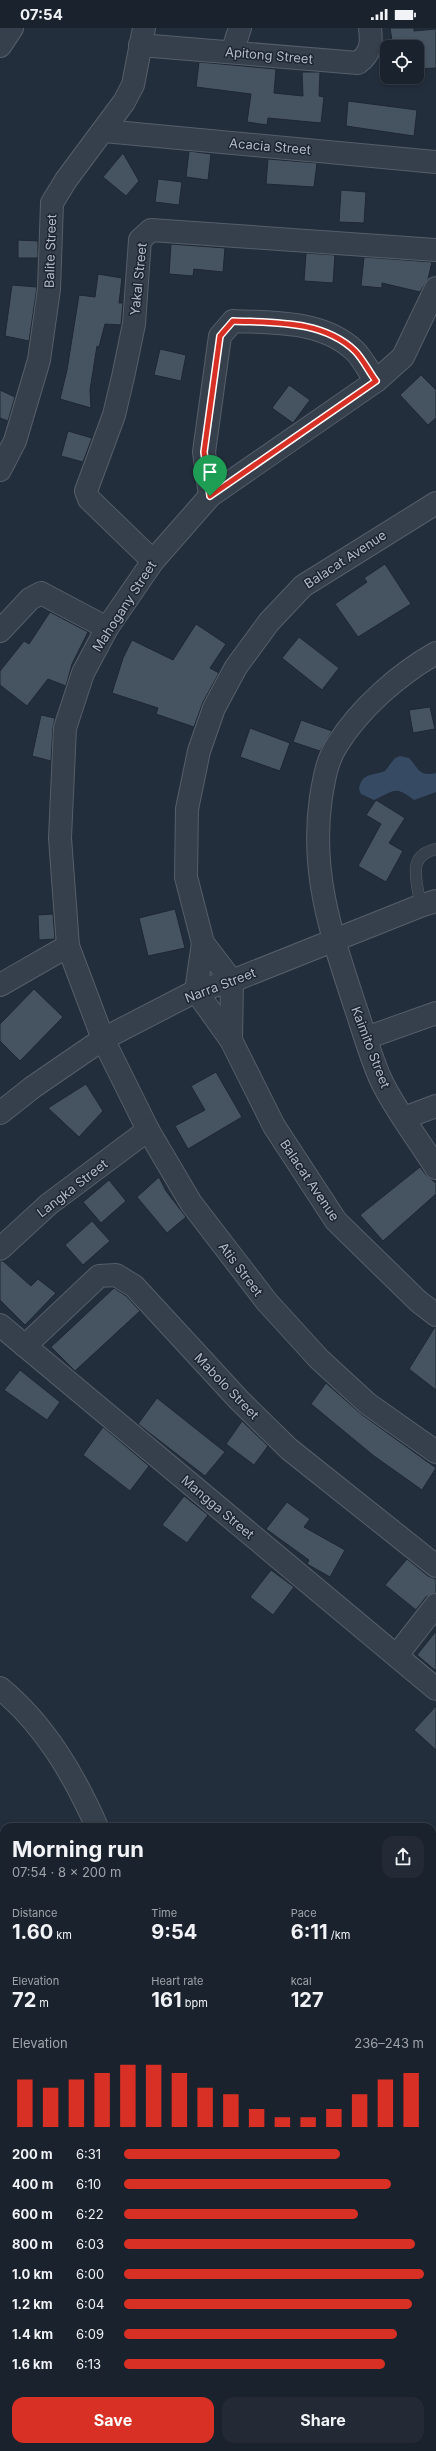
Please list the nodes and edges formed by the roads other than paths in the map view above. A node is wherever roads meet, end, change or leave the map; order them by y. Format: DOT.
graph roads {
  1 [pos="12,28"];
  2 [pos="240,28"];
  3 [pos="370,28"];
  4 [pos="142,36"];
  5 [pos="0,46"];
  6 [pos="232,52"];
  7 [pos="104,131"];
  8 [pos="436,162"];
  9 [pos="436,250"];
  10 [pos="436,288"];
  11 [pos="376,381"];
  12 [pos="0,470"];
  13 [pos="210,496"];
  14 [pos="436,503"];
  15 [pos="153,561"];
  16 [pos="107,628"];
  17 [pos="0,631"];
  18 [pos="436,653"];
  19 [pos="436,849"];
  20 [pos="428,904"];
  21 [pos="333,940"];
  22 [pos="203,943"];
  23 [pos="68,946"];
  24 [pos="232,981"];
  25 [pos="0,985"];
  26 [pos="196,991"];
  27 [pos="436,1013"];
  28 [pos="366,1038"];
  29 [pos="103,1039"];
  30 [pos="231,1040"];
  31 [pos="436,1106"];
  32 [pos="0,1113"];
  33 [pos="404,1118"];
  34 [pos="148,1130"];
  35 [pos="436,1168"];
  36 [pos="0,1249"];
  37 [pos="436,1315"];
  38 [pos="0,1325"];
  39 [pos="25,1346"];
  40 [pos="436,1452"];
  41 [pos="436,1566"];
  42 [pos="436,1605"];
  43 [pos="397,1655"];
  44 [pos="0,1688"];
  45 [pos="436,1689"];
  46 [pos="95,1823"];
  1 -- 5 [label="street"];
  2 -- 6 [label="street"];
  3 -- 6 [label="street, Apitong Street"];
  4 -- 6 [label="street, Apitong Street"];
  4 -- 7 [label="street, Balite Street"];
  7 -- 8 [label="street, Acacia Street"];
  7 -- 12 [label="street, Balite Street"];
  9 -- 15 [label="street, Yakal Street"];
  10 -- 11 [label="street, Mahogany Street"];
  11 -- 13 [label="street, Mahogany Street"];
  11 -- 13 [label="street"];
  13 -- 15 [label="street, Mahogany Street"];
  14 -- 22 [label="street, Balacat Avenue"];
  15 -- 16 [label="street, Mahogany Street"];
  16 -- 17 [label="street"];
  16 -- 23 [label="street, Mahogany Street"];
  18 -- 21 [label="street, Kaimito Street"];
  19 -- 20 [label="lane"];
  20 -- 21 [label="street, Narra Street"];
  21 -- 24 [label="street, Narra Street"];
  21 -- 28 [label="street, Kaimito Street"];
  22 -- 24 [label="street, Balacat Avenue"];
  22 -- 26 [label="street, Balacat Avenue"];
  23 -- 25 [label="street"];
  23 -- 29 [label="street, Mahogany Street"];
  24 -- 26 [label="street, Narra Street"];
  24 -- 30 [label="street, Balacat Avenue"];
  26 -- 29 [label="street, Narra Street"];
  26 -- 30 [label="street, Balacat Avenue"];
  27 -- 28 [label="street"];
  28 -- 33 [label="street, Kaimito Street"];
  29 -- 32 [label="street, Narra Street"];
  29 -- 34 [label="street, Atis Street"];
  30 -- 37 [label="street, Balacat Avenue"];
  31 -- 33 [label="street"];
  33 -- 35 [label="street, Kaimito Street"];
  34 -- 36 [label="street, Langka Street"];
  34 -- 40 [label="street, Atis Street"];
  38 -- 39 [label="street, Mangga Street"];
  39 -- 41 [label="street, Mabolo Street"];
  39 -- 43 [label="street, Mangga Street"];
  42 -- 43 [label="street"];
  43 -- 45 [label="street, Mangga Street"];
  44 -- 46 [label="street"];
}
